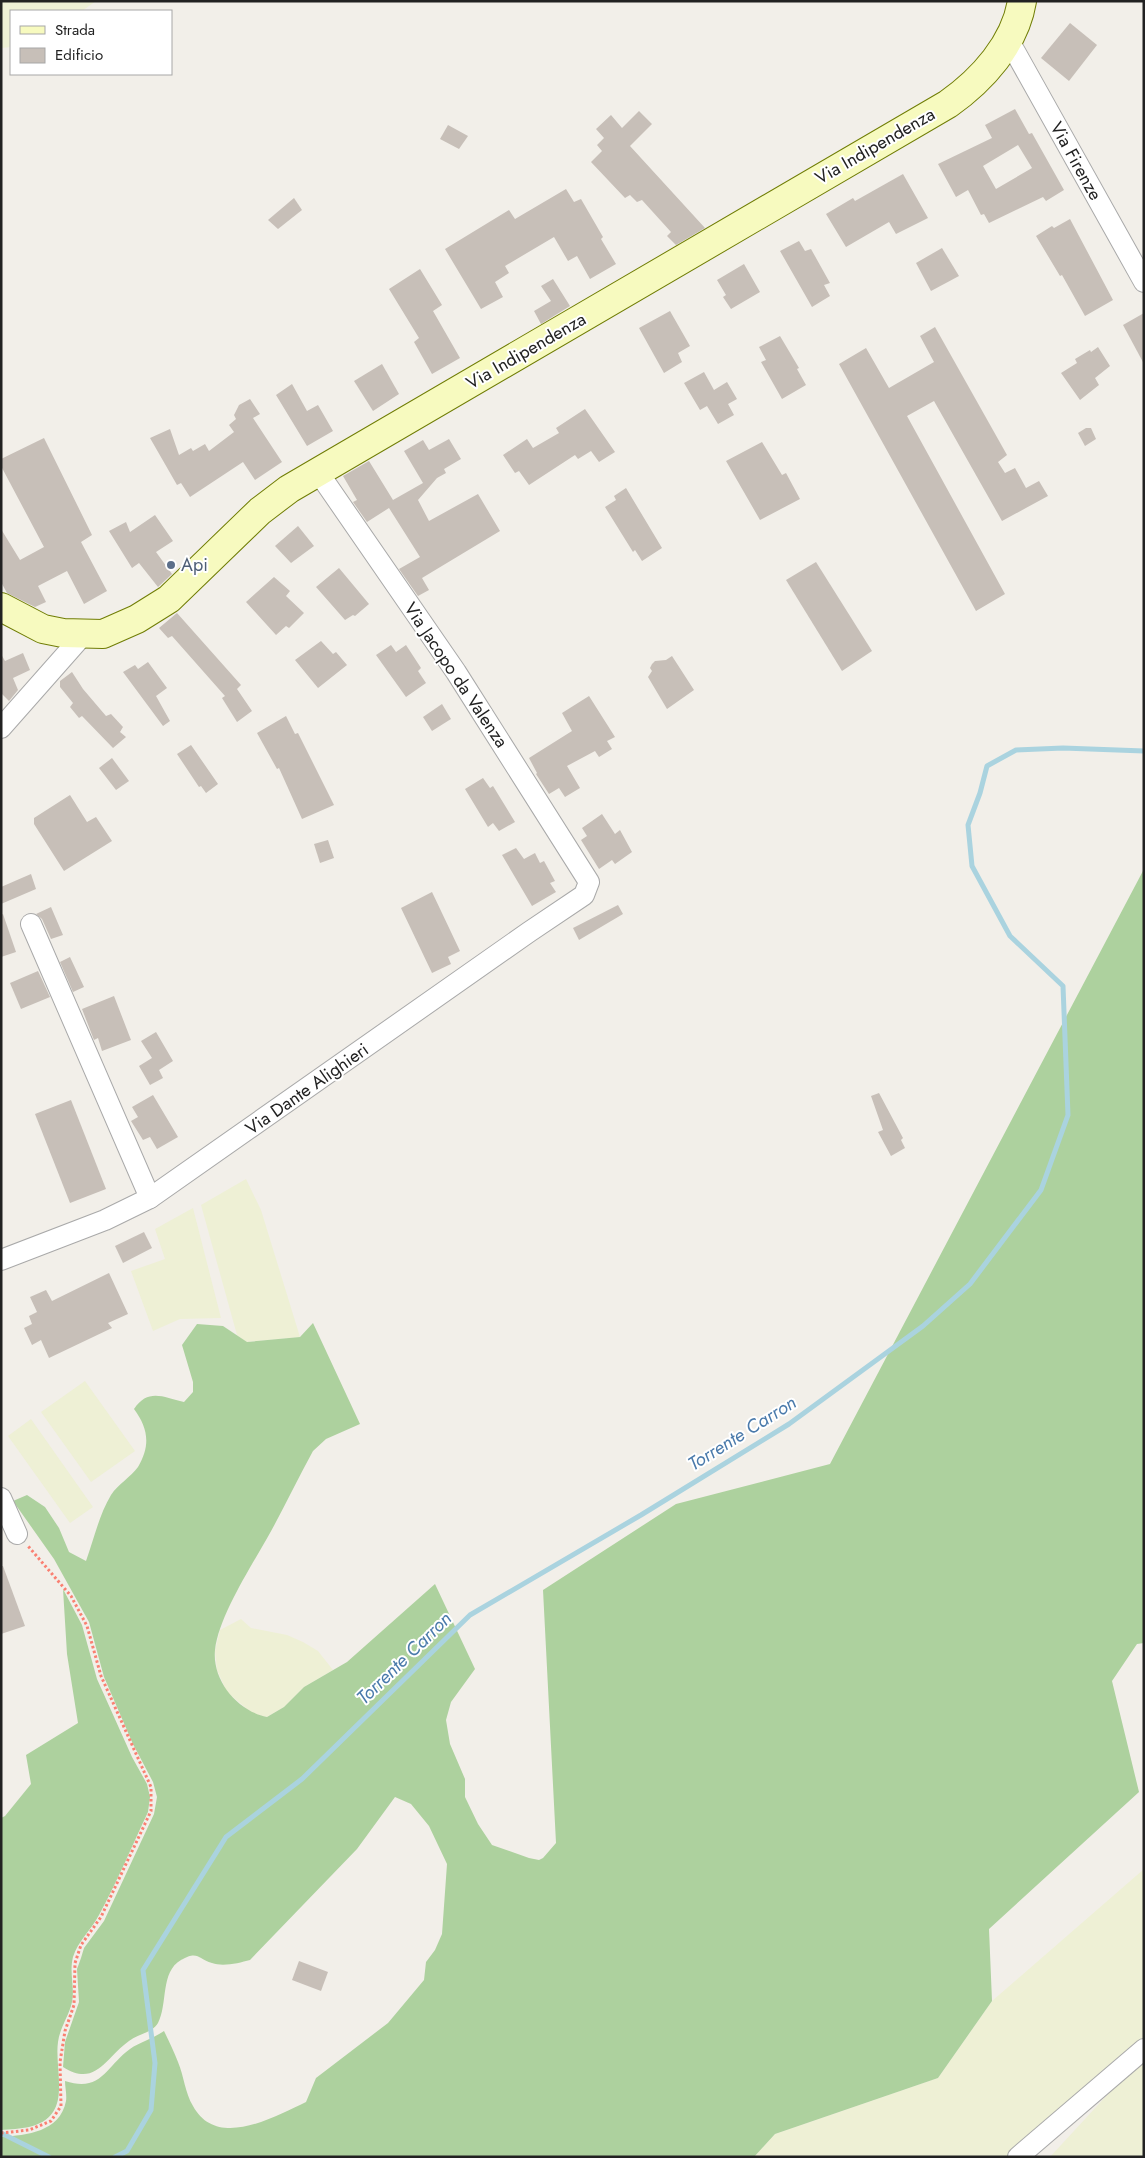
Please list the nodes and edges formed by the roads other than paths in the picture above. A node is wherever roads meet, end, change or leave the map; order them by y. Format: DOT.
graph roads {
  1 [pos="1022,1"];
  2 [pos="1008,40"];
  3 [pos="1144,282"];
  4 [pos="318,472"];
  5 [pos="1,607"];
  6 [pos="84,634"];
  7 [pos="1,728"];
  8 [pos="589,882"];
  9 [pos="31,924"];
  10 [pos="150,1198"];
  11 [pos="1,1260"];
  12 [pos="1,1498"];
  13 [pos="17,1534"];
  14 [pos="1144,2049"];
  15 [pos="1018,2157"];
  1 -- 2 [label="main road, Via Indipendenza"];
  2 -- 3 [label="street, Via Firenze"];
  2 -- 4 [label="main road, Via Indipendenza"];
  4 -- 6 [label="main road, Via Indipendenza"];
  4 -- 8 [label="street, Via Jacopo da Valenza"];
  5 -- 6 [label="main road, Via Indipendenza"];
  6 -- 7 [label="street"];
  8 -- 10 [label="street, Via Dante Alighieri"];
  9 -- 10 [label="street"];
  10 -- 11 [label="street, Via Dante Alighieri"];
  12 -- 13 [label="street"];
  14 -- 15 [label="street"];
}
